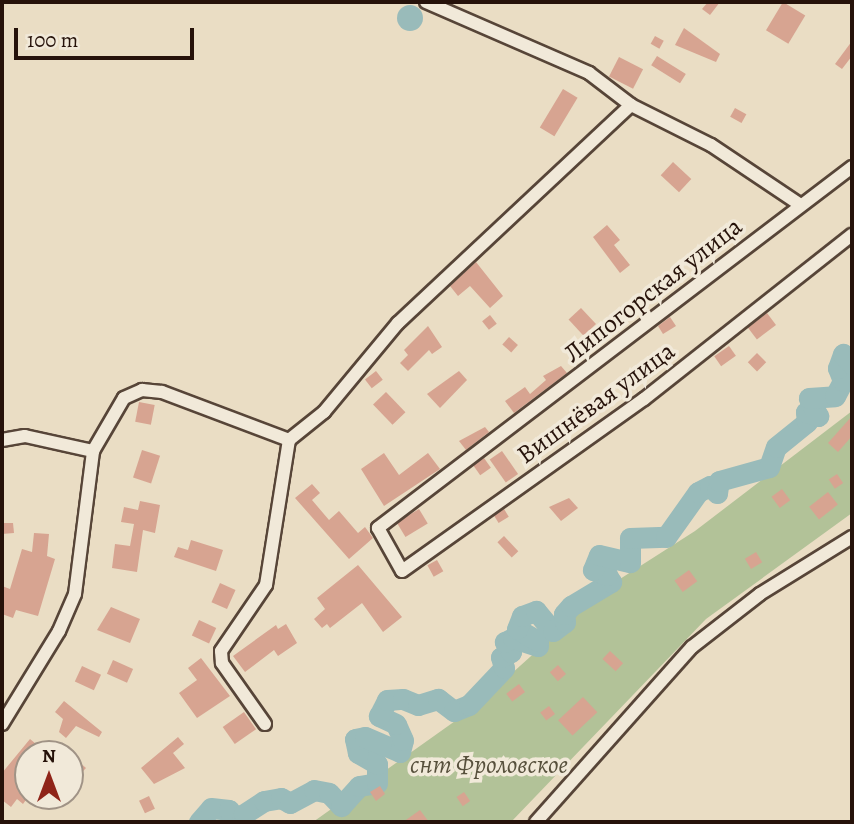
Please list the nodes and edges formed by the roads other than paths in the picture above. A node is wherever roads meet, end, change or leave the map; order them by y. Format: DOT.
graph roads {
  1 [pos="426,2"];
  2 [pos="631,105"];
  3 [pos="852,167"];
  4 [pos="799,204"];
  5 [pos="852,235"];
  6 [pos="2,440"];
  7 [pos="289,440"];
  8 [pos="93,451"];
  9 [pos="378,528"];
  10 [pos="852,537"];
  11 [pos="2,724"];
  12 [pos="265,724"];
  13 [pos="536,822"];
  1 -- 2 [label="street"];
  2 -- 4 [label="street"];
  2 -- 7 [label="street"];
  3 -- 4 [label="street, Липогорская улица"];
  4 -- 9 [label="street, Липогорская улица"];
  5 -- 9 [label="street, Вишнёвая улица"];
  6 -- 8 [label="street"];
  7 -- 8 [label="street"];
  7 -- 12 [label="street"];
  8 -- 11 [label="street"];
  10 -- 13 [label="street"];
}
